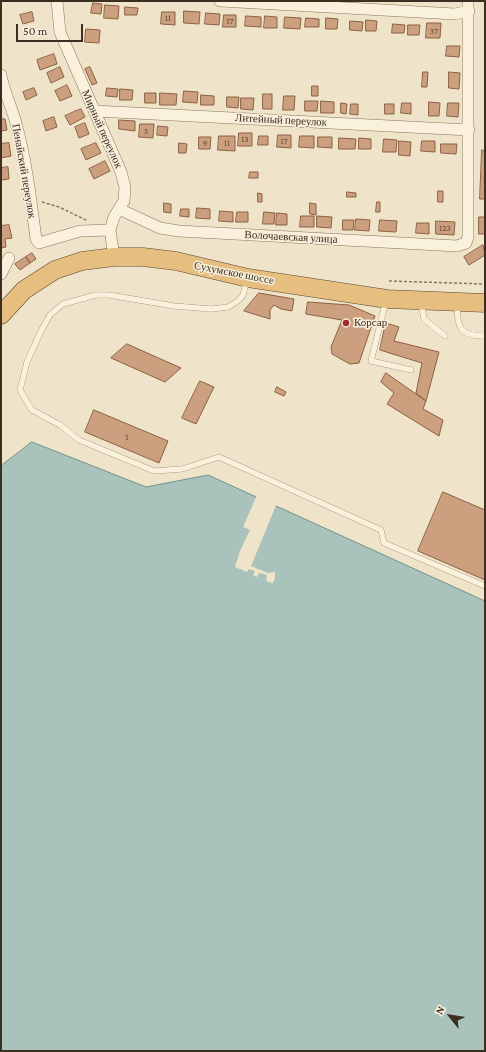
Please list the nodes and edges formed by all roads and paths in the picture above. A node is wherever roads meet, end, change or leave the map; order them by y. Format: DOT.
graph roads {
  1 [pos="57,1"];
  2 [pos="220,1"];
  3 [pos="468,6"];
  4 [pos="1,75"];
  5 [pos="94,111"];
  6 [pos="468,130"];
  7 [pos="30,199"];
  8 [pos="119,209"];
  9 [pos="91,222"];
  10 [pos="110,230"];
  11 [pos="114,257"];
  12 [pos="9,258"];
  13 [pos="1,274"];
  14 [pos="248,278"];
  15 [pos="389,281"];
  16 [pos="485,284"];
  17 [pos="387,299"];
  18 [pos="421,300"];
  19 [pos="457,302"];
  20 [pos="485,303"];
  21 [pos="1,315"];
  22 [pos="445,336"];
  23 [pos="485,336"];
  24 [pos="411,370"];
  25 [pos="485,586"];
  1 -- 5 [label="street, Мирный переулок"];
  2 -- 3 [label="street"];
  3 -- 6 [label="street"];
  4 -- 7 [label="street, Пенайский переулок"];
  5 -- 6 [label="street, Литейный переулок"];
  5 -- 8 [label="street, Мирный переулок"];
  6 -- 8 [label="street, Волочаевская улица"];
  7 -- 9 [label="path"];
  7 -- 10 [label="street, Пенайский переулок"];
  8 -- 10 [label="street, Мирный переулок"];
  10 -- 11 [label="street"];
  11 -- 14 [label="highway, Сухумское шоссе"];
  11 -- 21 [label="highway, Сухумское шоссе"];
  12 -- 13 [label="street"];
  14 -- 17 [label="highway, Сухумское шоссе"];
  14 -- 25 [label="lane"];
  15 -- 16 [label="path"];
  17 -- 18 [label="highway, Сухумское шоссе"];
  17 -- 24 [label="lane"];
  18 -- 19 [label="highway, Сухумское шоссе"];
  18 -- 22 [label="lane"];
  19 -- 20 [label="highway, Сухумское шоссе"];
  19 -- 23 [label="lane"];
}
